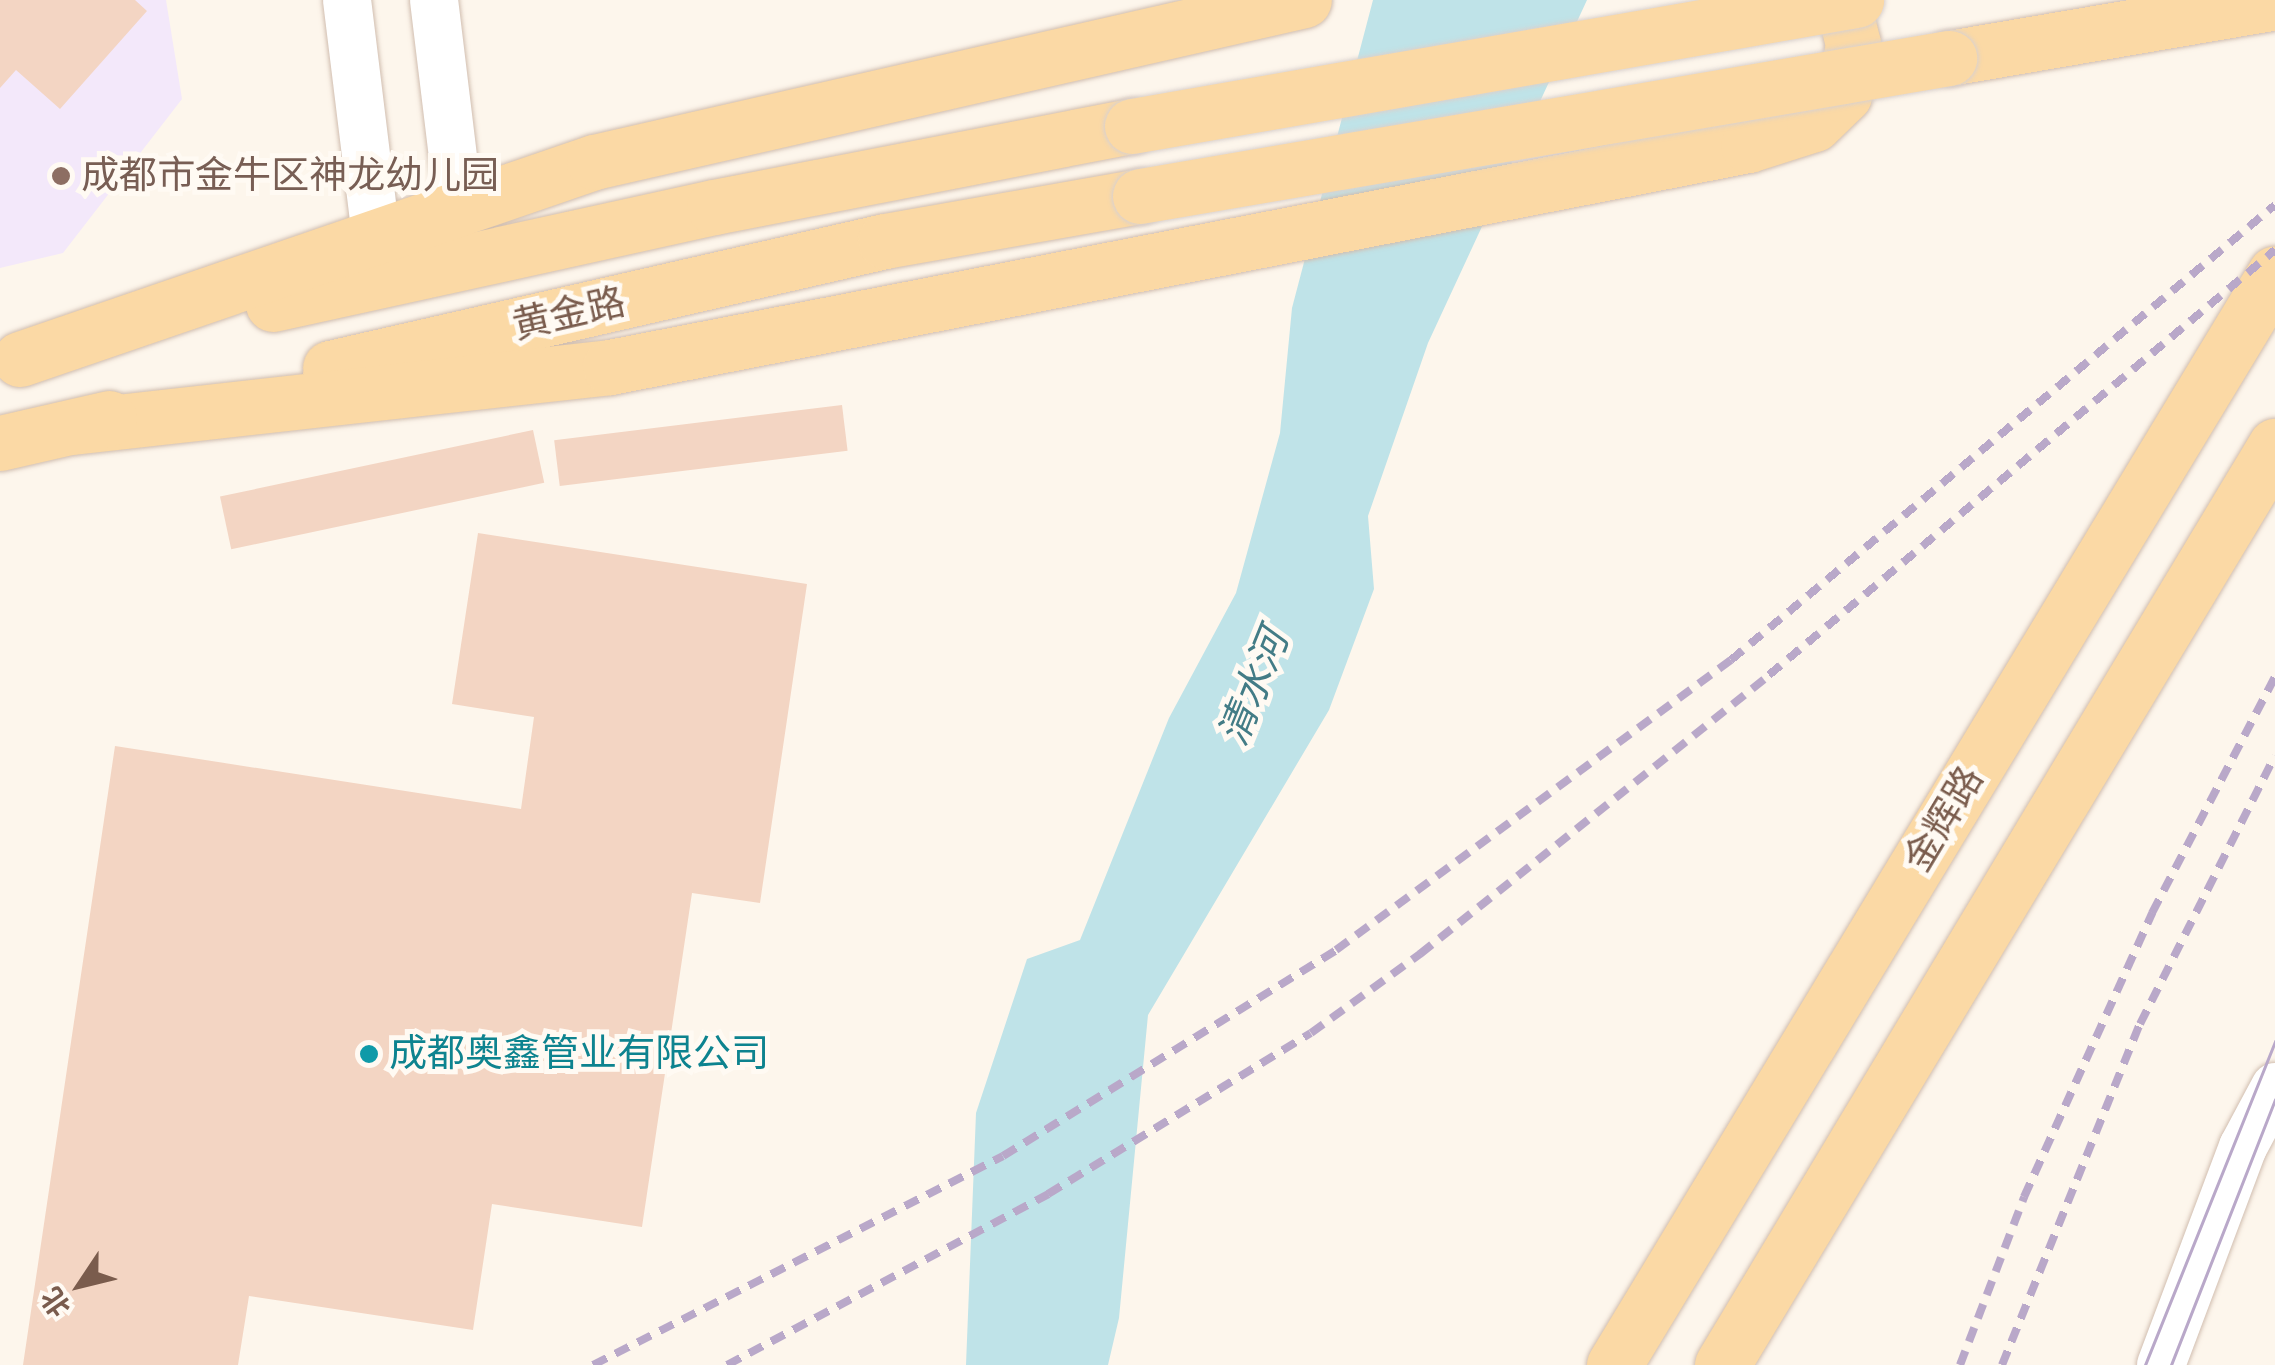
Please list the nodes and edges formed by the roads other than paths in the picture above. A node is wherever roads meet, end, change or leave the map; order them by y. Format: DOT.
graph roads {
  1 [pos="347,0"];
  2 [pos="434,0"];
  3 [pos="1304,0"];
  4 [pos="1842,0"];
  5 [pos="1856,0"];
  6 [pos="2275,2"];
  7 [pos="459,208"];
  8 [pos="376,237"];
  9 [pos="2275,272"];
  10 [pos="10,362"];
  11 [pos="72,427"];
  12 [pos="0,443"];
  13 [pos="2275,446"];
  14 [pos="2275,1087"];
  15 [pos="1614,1365"];
  16 [pos="1722,1365"];
  17 [pos="2161,1365"];
  1 -- 8 [label="street"];
  2 -- 7 [label="street"];
  3 -- 7 [label="main road"];
  4 -- 11 [label="main road"];
  5 -- 10 [label="main road, 黄金路, bridge"];
  6 -- 11 [label="main road, 黄金路, bridge"];
  7 -- 8 [label="main road"];
  8 -- 10 [label="main road"];
  9 -- 15 [label="main road, 金辉路"];
  11 -- 12 [label="main road, 黄金路"];
  13 -- 16 [label="main road"];
  14 -- 17 [label="street"];
}
